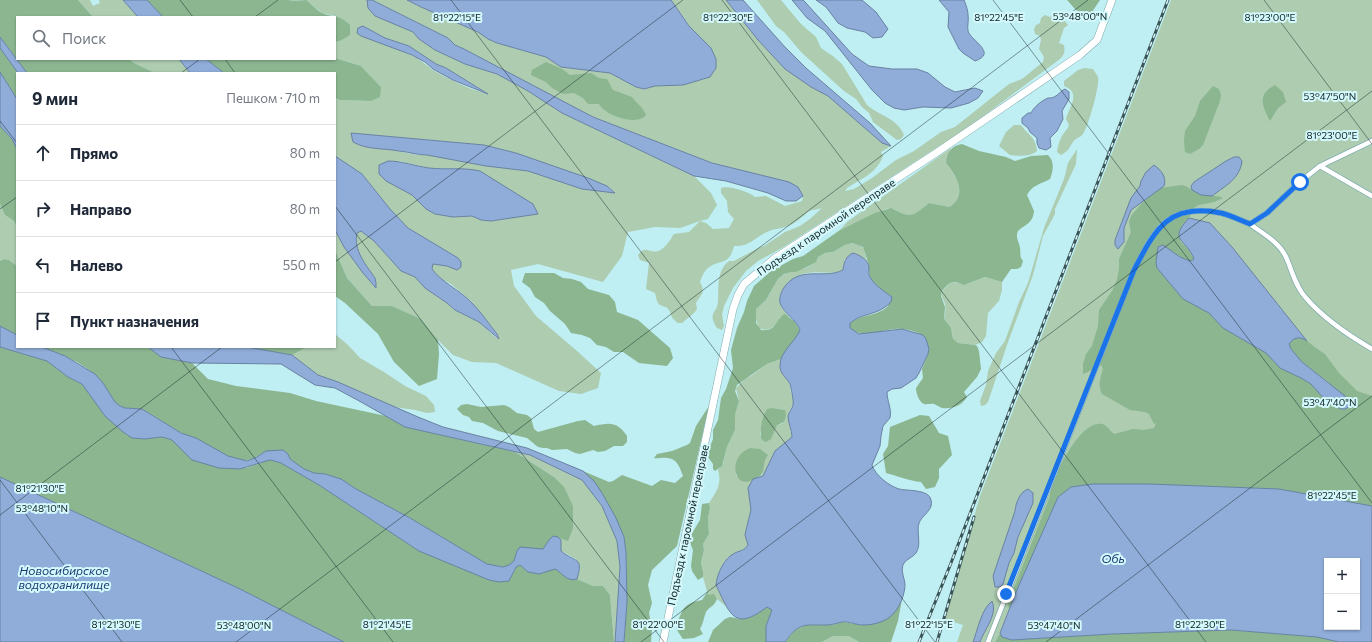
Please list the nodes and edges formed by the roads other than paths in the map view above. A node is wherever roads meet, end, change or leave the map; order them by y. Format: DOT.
graph roads {
  1 [pos="1112,0"];
  2 [pos="1372,141"];
  3 [pos="1320,166"];
  4 [pos="1372,196"];
  5 [pos="1250,224"];
  6 [pos="1372,349"];
  7 [pos="663,642"];
  8 [pos="988,642"];
  1 -- 7 [label="street, Подъезд к паромной переправе"];
  2 -- 3 [label="street"];
  3 -- 4 [label="street"];
  3 -- 5 [label="street"];
  5 -- 6 [label="street"];
  5 -- 8 [label="street"];
}
